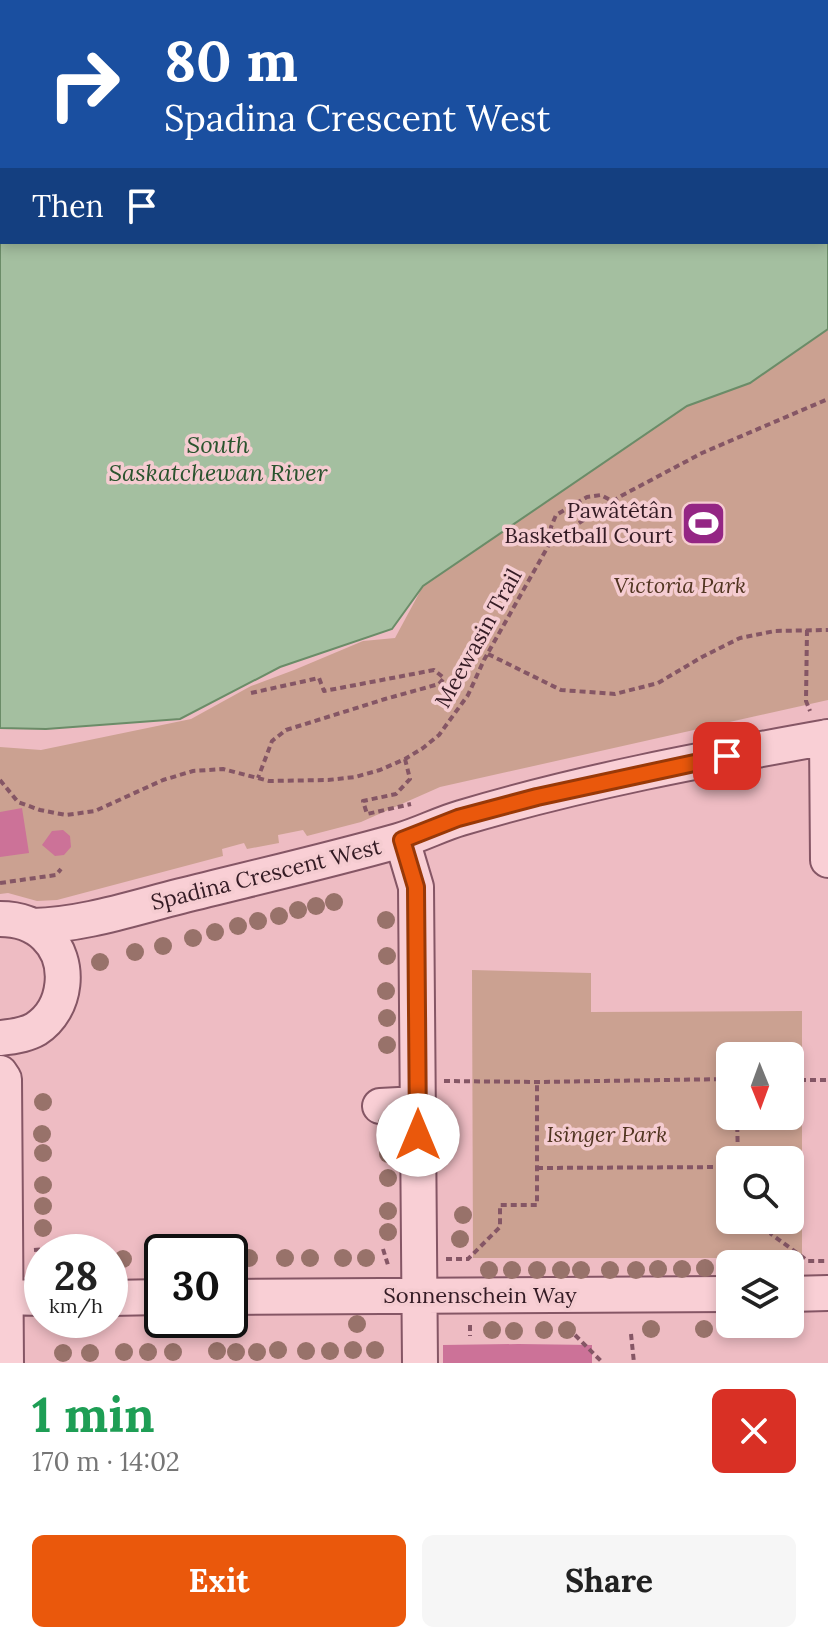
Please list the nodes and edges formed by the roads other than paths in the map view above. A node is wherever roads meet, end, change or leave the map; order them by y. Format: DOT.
graph roads {
  1 [pos="822,729"];
  2 [pos="402,840"];
  3 [pos="828,860"];
  4 [pos="125,910"];
  5 [pos="16,922"];
  6 [pos="64,976"];
  7 [pos="13,1036"];
  8 [pos="2,1076"];
  9 [pos="418,1104"];
  10 [pos="380,1106"];
  11 [pos="828,1293"];
  12 [pos="716,1294"];
  13 [pos="804,1294"];
  14 [pos="420,1296"];
  15 [pos="5,1297"];
  16 [pos="248,1297"];
  17 [pos="24,1298"];
  18 [pos="6,1363"];
  19 [pos="420,1363"];
  1 -- 2 [label="street, Spadina Crescent West"];
  1 -- 3 [label="street"];
  2 -- 4 [label="street, Spadina Crescent West"];
  2 -- 9 [label="street"];
  4 -- 5 [label="street, Spadina Crescent West"];
  4 -- 6 [label="street, Spadina Crescent West"];
  5 -- 6 [label="street, Spadina Crescent West"];
  6 -- 7 [label="street, Spadina Crescent West"];
  7 -- 8 [label="street"];
  8 -- 15 [label="street"];
  9 -- 10 [label="street"];
  9 -- 14 [label="street"];
  11 -- 13 [label="street"];
  12 -- 14 [label="street, Sonnenschein Way"];
  14 -- 16 [label="street, Sonnenschein Way"];
  14 -- 19 [label="street"];
  15 -- 17 [label="street"];
  15 -- 18 [label="street"];
}
